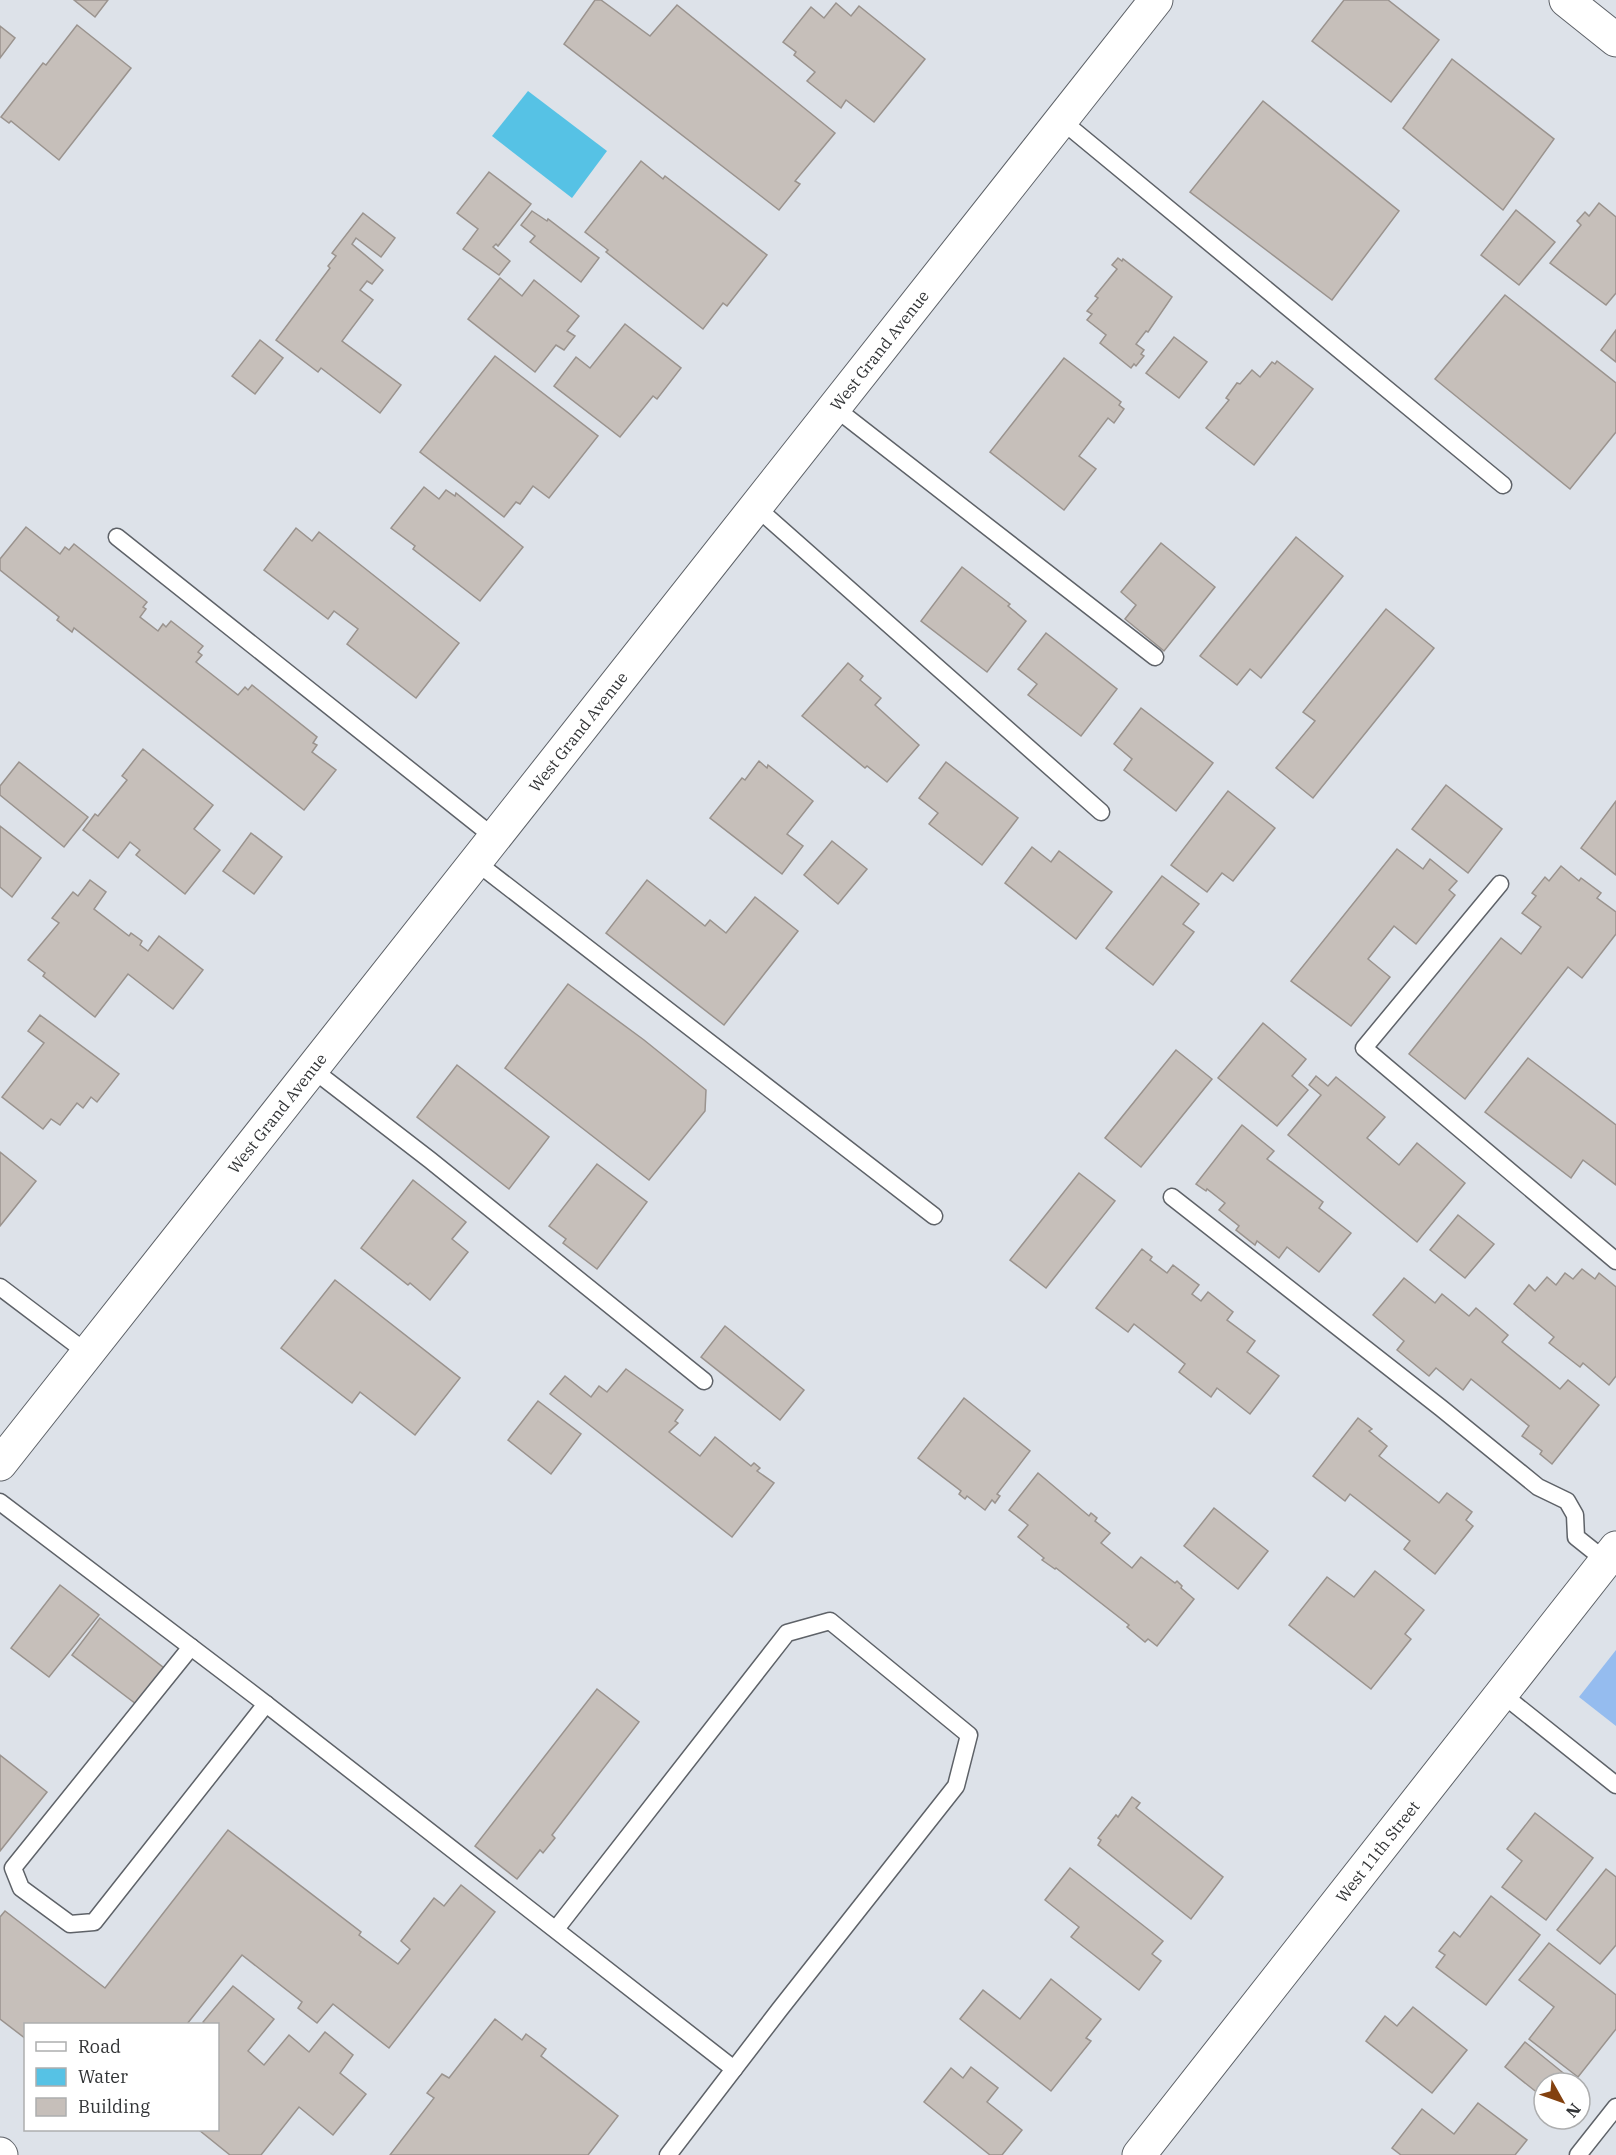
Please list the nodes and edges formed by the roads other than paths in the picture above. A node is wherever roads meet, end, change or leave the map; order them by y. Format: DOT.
graph roads {
  1 [pos="1156,0"];
  2 [pos="1566,0"];
  3 [pos="1616,40"];
  4 [pos="1061,120"];
  5 [pos="835,408"];
  6 [pos="1503,485"];
  7 [pos="756,507"];
  8 [pos="117,537"];
  9 [pos="1155,657"];
  10 [pos="1101,812"];
  11 [pos="485,850"];
  12 [pos="1500,884"];
  13 [pos="312,1069"];
  14 [pos="1172,1197"];
  15 [pos="934,1216"];
  16 [pos="1616,1261"];
  17 [pos="0,1287"];
  18 [pos="86,1352"];
  19 [pos="704,1381"];
  20 [pos="0,1464"];
  21 [pos="0,1502"];
  22 [pos="1611,1554"];
  23 [pos="191,1647"];
  24 [pos="1502,1694"];
  25 [pos="266,1704"];
  26 [pos="1616,1785"];
  27 [pos="556,1929"];
  28 [pos="734,2069"];
  29 [pos="1616,2107"];
  30 [pos="668,2155"];
  31 [pos="1139,2155"];
  32 [pos="1578,2155"];
  1 -- 4 [label="street, West Grand Avenue"];
  2 -- 3 [label="street"];
  4 -- 5 [label="street, West Grand Avenue"];
  4 -- 6 [label="lane"];
  5 -- 7 [label="street, West Grand Avenue"];
  5 -- 9 [label="lane"];
  7 -- 10 [label="lane"];
  7 -- 11 [label="street, West Grand Avenue"];
  8 -- 11 [label="lane"];
  11 -- 13 [label="street, West Grand Avenue"];
  11 -- 15 [label="lane"];
  12 -- 16 [label="lane"];
  13 -- 18 [label="street, West Grand Avenue"];
  13 -- 19 [label="lane"];
  14 -- 22 [label="lane"];
  17 -- 18 [label="lane"];
  18 -- 20 [label="street, West Grand Avenue"];
  21 -- 23 [label="lane"];
  22 -- 24 [label="street, West 11th Street"];
  23 -- 25 [label="lane"];
  23 -- 25 [label="lane"];
  24 -- 26 [label="lane"];
  24 -- 31 [label="street, West 11th Street"];
  25 -- 27 [label="lane"];
  27 -- 28 [label="lane"];
  27 -- 28 [label="lane"];
  28 -- 30 [label="lane"];
  29 -- 32 [label="lane"];
}
